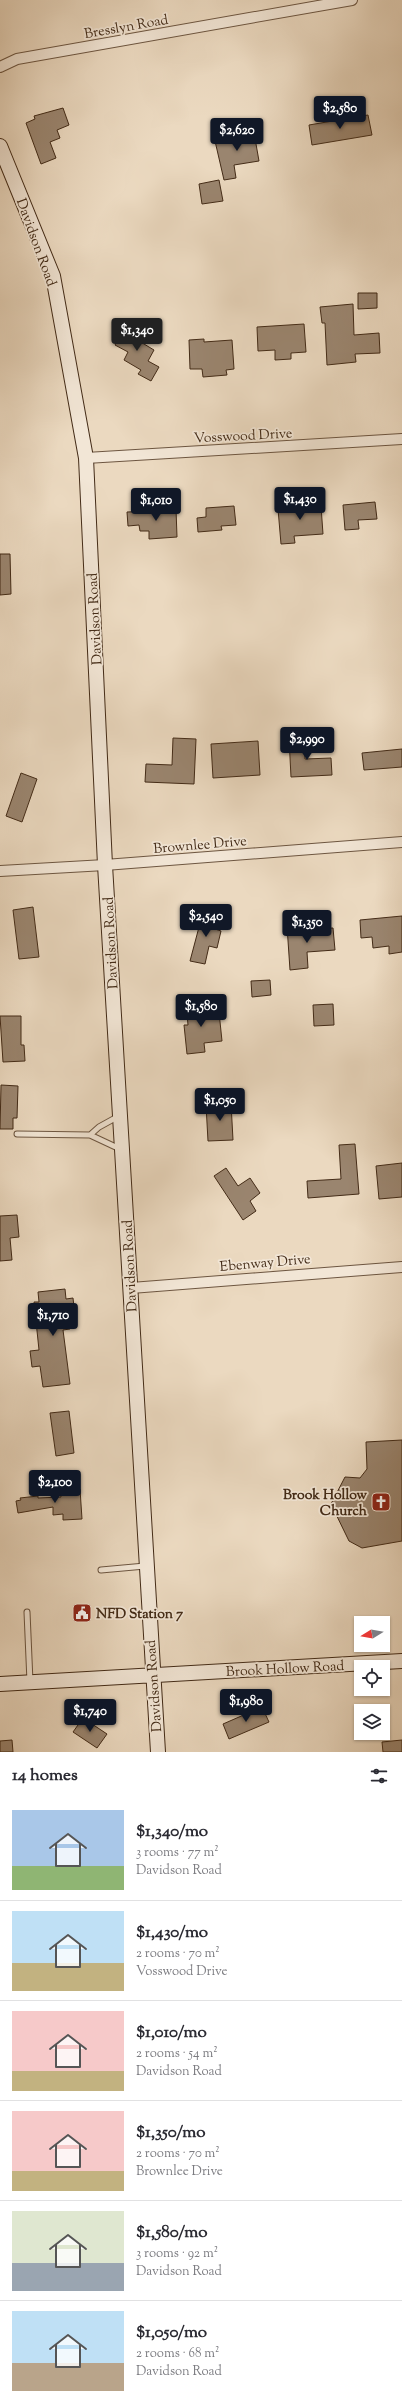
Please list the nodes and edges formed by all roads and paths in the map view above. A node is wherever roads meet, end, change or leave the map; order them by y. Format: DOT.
graph roads {
  1 [pos="352,0"];
  2 [pos="0,67"];
  3 [pos="0,146"];
  4 [pos="402,439"];
  5 [pos="86,458"];
  6 [pos="402,842"];
  7 [pos="105,865"];
  8 [pos="0,871"];
  9 [pos="120,1116"];
  10 [pos="17,1134"];
  11 [pos="90,1135"];
  12 [pos="122,1151"];
  13 [pos="402,1266"];
  14 [pos="131,1288"];
  15 [pos="146,1566"];
  16 [pos="101,1570"];
  17 [pos="27,1612"];
  18 [pos="402,1661"];
  19 [pos="152,1676"];
  20 [pos="30,1682"];
  21 [pos="0,1684"];
  22 [pos="158,1752"];
  1 -- 2 [label="street, Bresslyn Road"];
  3 -- 5 [label="street, Davidson Road"];
  4 -- 5 [label="street, Vosswood Drive"];
  5 -- 7 [label="street, Davidson Road"];
  6 -- 7 [label="street, Brownlee Drive"];
  7 -- 8 [label="street, Brownlee Drive"];
  7 -- 9 [label="street, Davidson Road"];
  9 -- 11 [label="lane"];
  9 -- 12 [label="street, Davidson Road"];
  10 -- 11 [label="lane"];
  11 -- 12 [label="lane"];
  12 -- 14 [label="street, Davidson Road"];
  13 -- 14 [label="street, Ebenway Drive"];
  14 -- 15 [label="street, Davidson Road"];
  15 -- 16 [label="lane"];
  15 -- 19 [label="street, Davidson Road"];
  17 -- 20 [label="lane"];
  18 -- 19 [label="street, Brook Hollow Road"];
  19 -- 20 [label="street, Brook Hollow Road"];
  19 -- 22 [label="street, Davidson Road"];
  20 -- 21 [label="street, Brook Hollow Road"];
}
